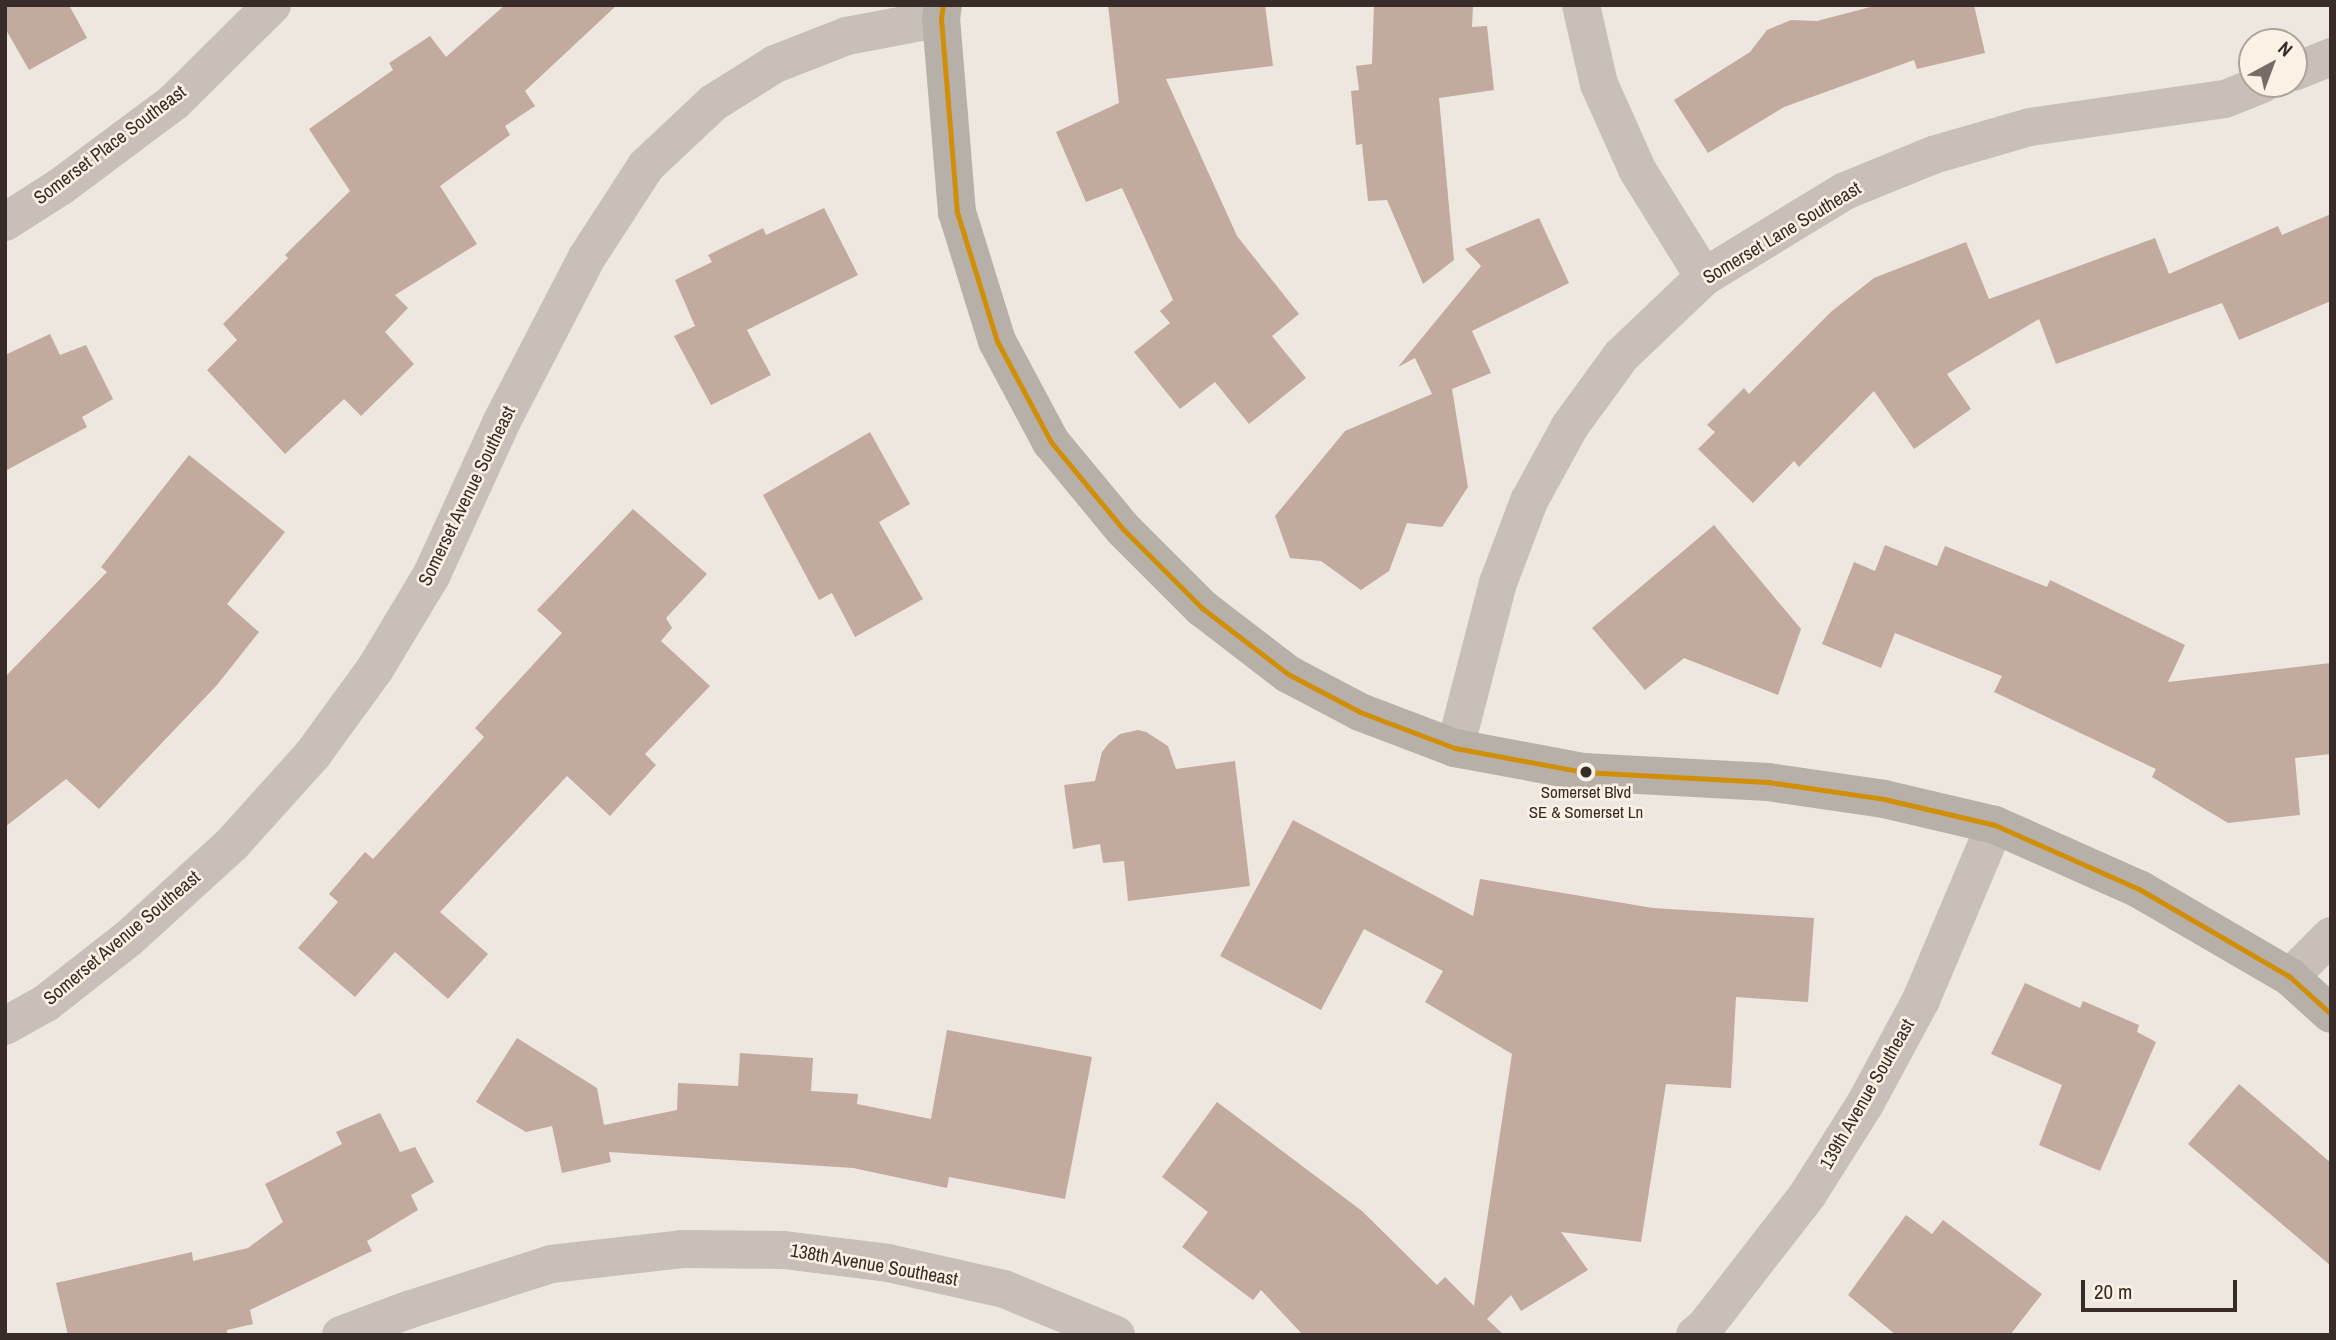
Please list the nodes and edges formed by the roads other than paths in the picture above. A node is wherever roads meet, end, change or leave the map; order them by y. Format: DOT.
graph roads {
  1 [pos="272,5"];
  2 [pos="1581,5"];
  3 [pos="942,11"];
  4 [pos="2331,57"];
  5 [pos="2308,66"];
  6 [pos="2238,94"];
  7 [pos="5,222"];
  8 [pos="1704,276"];
  9 [pos="1455,748"];
  10 [pos="1995,825"];
  11 [pos="2331,936"];
  12 [pos="2290,977"];
  13 [pos="2331,1014"];
  14 [pos="5,1026"];
  15 [pos="1704,1332"];
  16 [pos="341,1335"];
  17 [pos="1116,1335"];
  1 -- 7 [label="street, Somerset Place Southeast"];
  2 -- 8 [label="street"];
  3 -- 9 [label="street"];
  3 -- 14 [label="street, Somerset Avenue Southeast"];
  4 -- 5 [label="street"];
  6 -- 8 [label="street, Somerset Lane Southeast"];
  8 -- 9 [label="street, Somerset Lane Southeast"];
  9 -- 10 [label="street"];
  10 -- 12 [label="street"];
  10 -- 15 [label="street, 139th Avenue Southeast"];
  11 -- 12 [label="street"];
  12 -- 13 [label="street"];
  16 -- 17 [label="street, 138th Avenue Southeast"];
}
